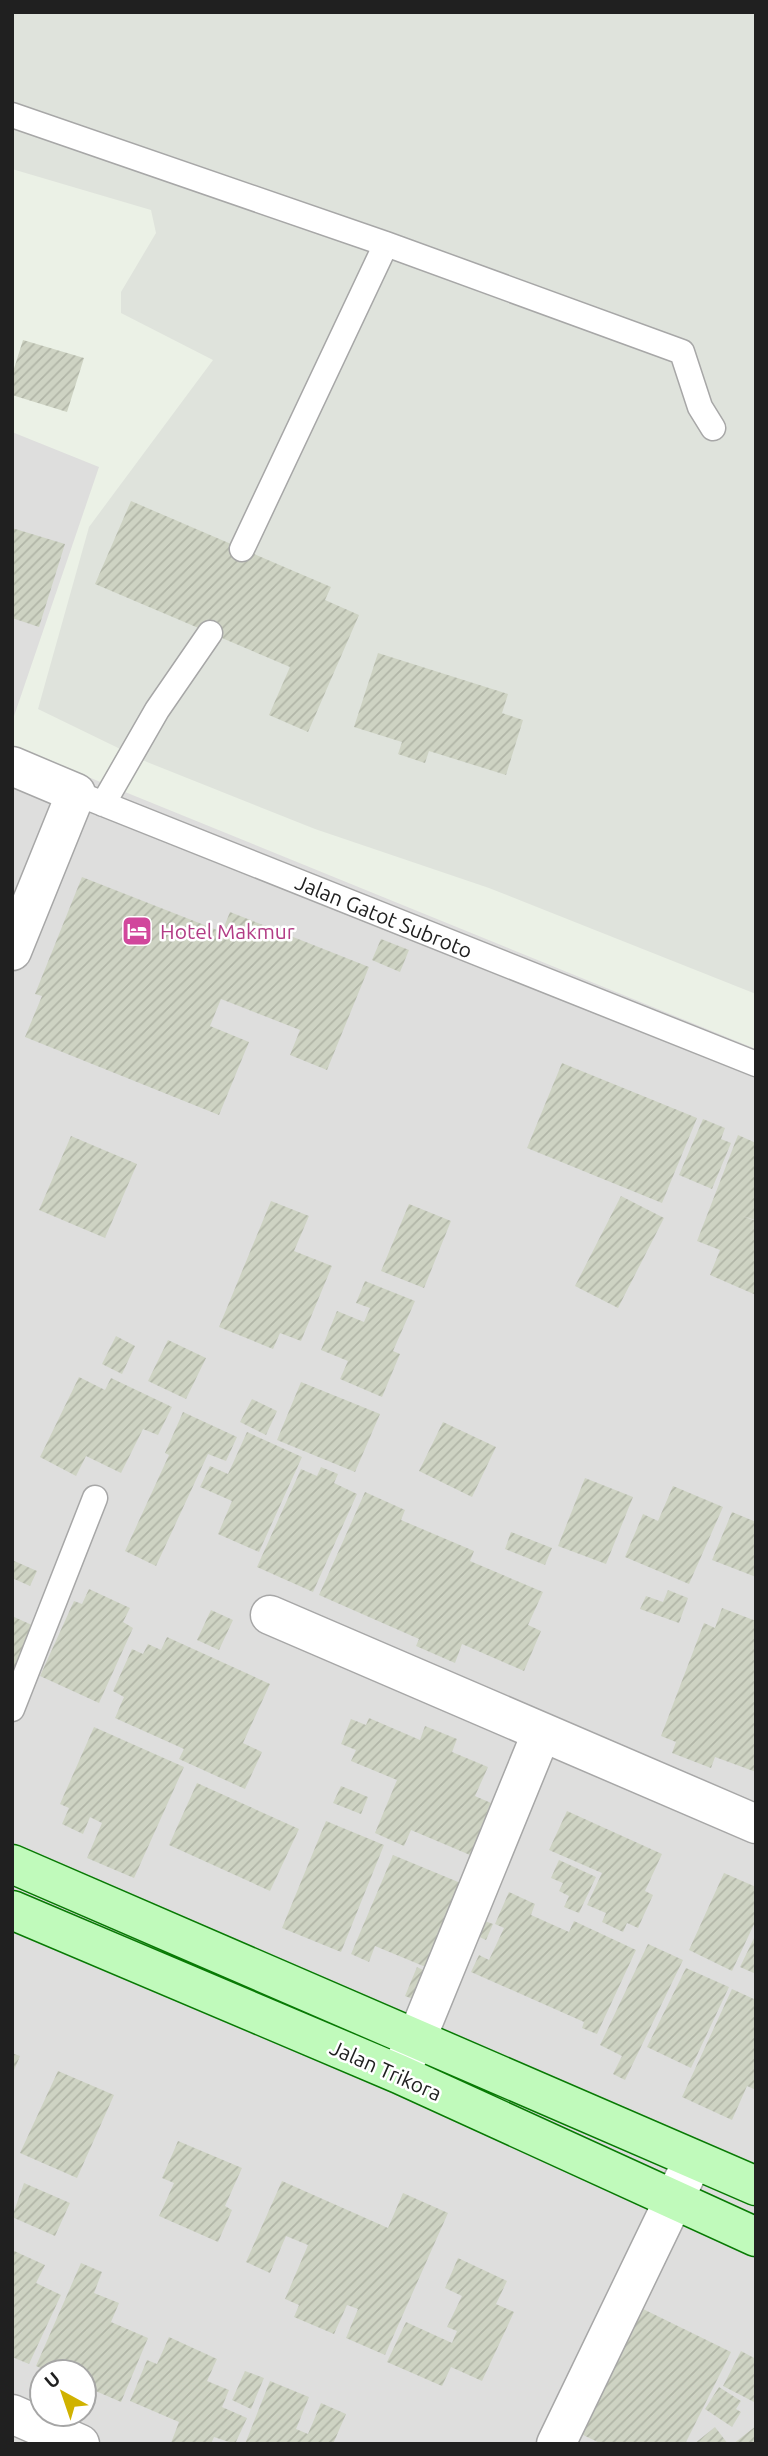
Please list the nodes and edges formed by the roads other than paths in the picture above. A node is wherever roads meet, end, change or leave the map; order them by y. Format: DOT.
graph roads {
  1 [pos="12,115"];
  2 [pos="386,244"];
  3 [pos="712,428"];
  4 [pos="242,549"];
  5 [pos="210,633"];
  6 [pos="12,766"];
  7 [pos="90,799"];
  8 [pos="12,951"];
  9 [pos="756,1064"];
  10 [pos="95,1498"];
  11 [pos="270,1615"];
  12 [pos="12,1709"];
  13 [pos="541,1734"];
  14 [pos="756,1824"];
  15 [pos="12,1864"];
  16 [pos="12,1910"];
  17 [pos="416,2040"];
  18 [pos="399,2074"];
  19 [pos="693,2160"];
  20 [pos="756,2186"];
  21 [pos="676,2201"];
  22 [pos="756,2237"];
  23 [pos="12,2414"];
  24 [pos="558,2442"];
  25 [pos="80,2444"];
  1 -- 2 [label="lane"];
  2 -- 3 [label="lane"];
  2 -- 4 [label="lane"];
  5 -- 7 [label="lane"];
  6 -- 7 [label="street, Jalan Gatot Subroto"];
  7 -- 8 [label="street"];
  7 -- 9 [label="lane, Jalan Gatot Subroto"];
  10 -- 12 [label="lane"];
  11 -- 13 [label="street"];
  13 -- 14 [label="street"];
  13 -- 17 [label="street"];
  15 -- 17 [label="main road, Jalan Trikora"];
  16 -- 18 [label="main road, Jalan Trikora"];
  17 -- 18 [label="street"];
  17 -- 19 [label="main road, Jalan Trikora"];
  18 -- 21 [label="main road, Jalan Trikora"];
  19 -- 20 [label="main road, Jalan Trikora"];
  19 -- 21 [label="street"];
  21 -- 22 [label="main road, Jalan Trikora"];
  21 -- 24 [label="street"];
  23 -- 25 [label="street"];
}
